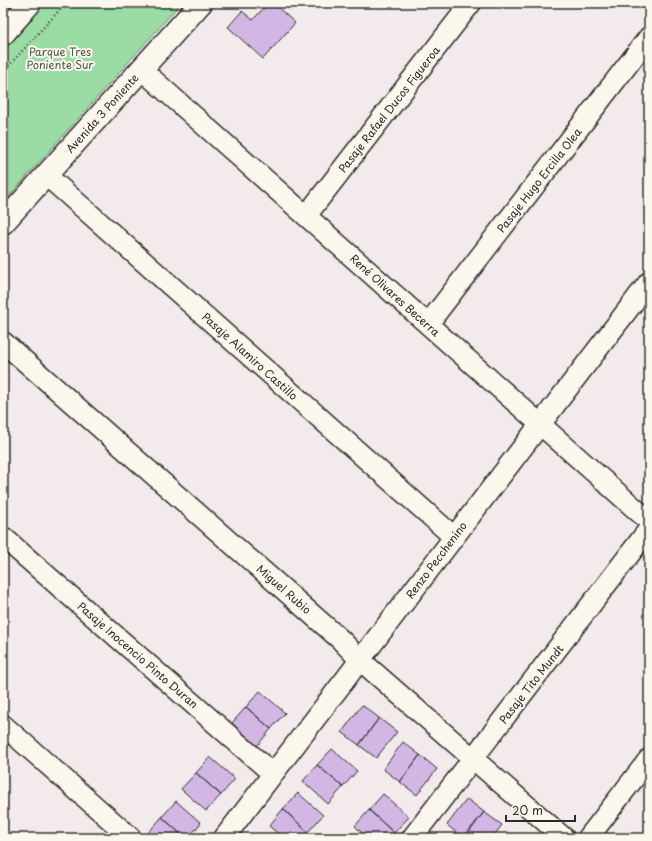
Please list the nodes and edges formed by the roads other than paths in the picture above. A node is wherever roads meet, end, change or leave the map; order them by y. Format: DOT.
graph roads {
  1 [pos="30,3"];
  2 [pos="201,3"];
  3 [pos="471,3"];
  4 [pos="3,34"];
  5 [pos="649,37"];
  6 [pos="141,69"];
  7 [pos="46,175"];
  8 [pos="306,216"];
  9 [pos="3,223"];
  10 [pos="649,282"];
  11 [pos="428,324"];
  12 [pos="3,342"];
  13 [pos="540,424"];
  14 [pos="649,521"];
  15 [pos="649,529"];
  16 [pos="3,537"];
  17 [pos="454,537"];
  18 [pos="360,660"];
  19 [pos="3,725"];
  20 [pos="473,758"];
  21 [pos="649,759"];
  22 [pos="273,774"];
  23 [pos="131,838"];
  24 [pos="224,838"];
  25 [pos="412,838"];
  26 [pos="564,838"];
  27 [pos="588,838"];
  1 -- 4 [label="main road"];
  2 -- 6 [label="main road, Avenida 3 Poniente"];
  3 -- 8 [label="street, Pasaje Rafael Ducos Figueroa"];
  5 -- 11 [label="street, Pasaje Hugo Ercilla Olea"];
  6 -- 7 [label="main road, Avenida 3 Poniente"];
  6 -- 8 [label="street, René Olivares Becerra"];
  7 -- 9 [label="main road, Avenida 3 Poniente"];
  7 -- 17 [label="street, Pasaje Alamiro Castillo"];
  8 -- 11 [label="street, René Olivares Becerra"];
  10 -- 13 [label="street, Renzo Pecchenino"];
  11 -- 13 [label="street, René Olivares Becerra"];
  12 -- 18 [label="street, Miguel Rubio"];
  13 -- 14 [label="street, René Olivares Becerra"];
  13 -- 17 [label="street, Renzo Pecchenino"];
  15 -- 20 [label="street, Pasaje Tito Mundt"];
  16 -- 22 [label="street, Pasaje Inocencio Pinto Duran"];
  17 -- 18 [label="street, Renzo Pecchenino"];
  18 -- 20 [label="street, Miguel Rubio"];
  18 -- 22 [label="street, Renzo Pecchenino"];
  19 -- 23 [label="street"];
  20 -- 25 [label="street, Pasaje Tito Mundt"];
  20 -- 26 [label="street, Miguel Rubio"];
  21 -- 27 [label="street"];
  22 -- 24 [label="street, Renzo Pecchenino"];
}
